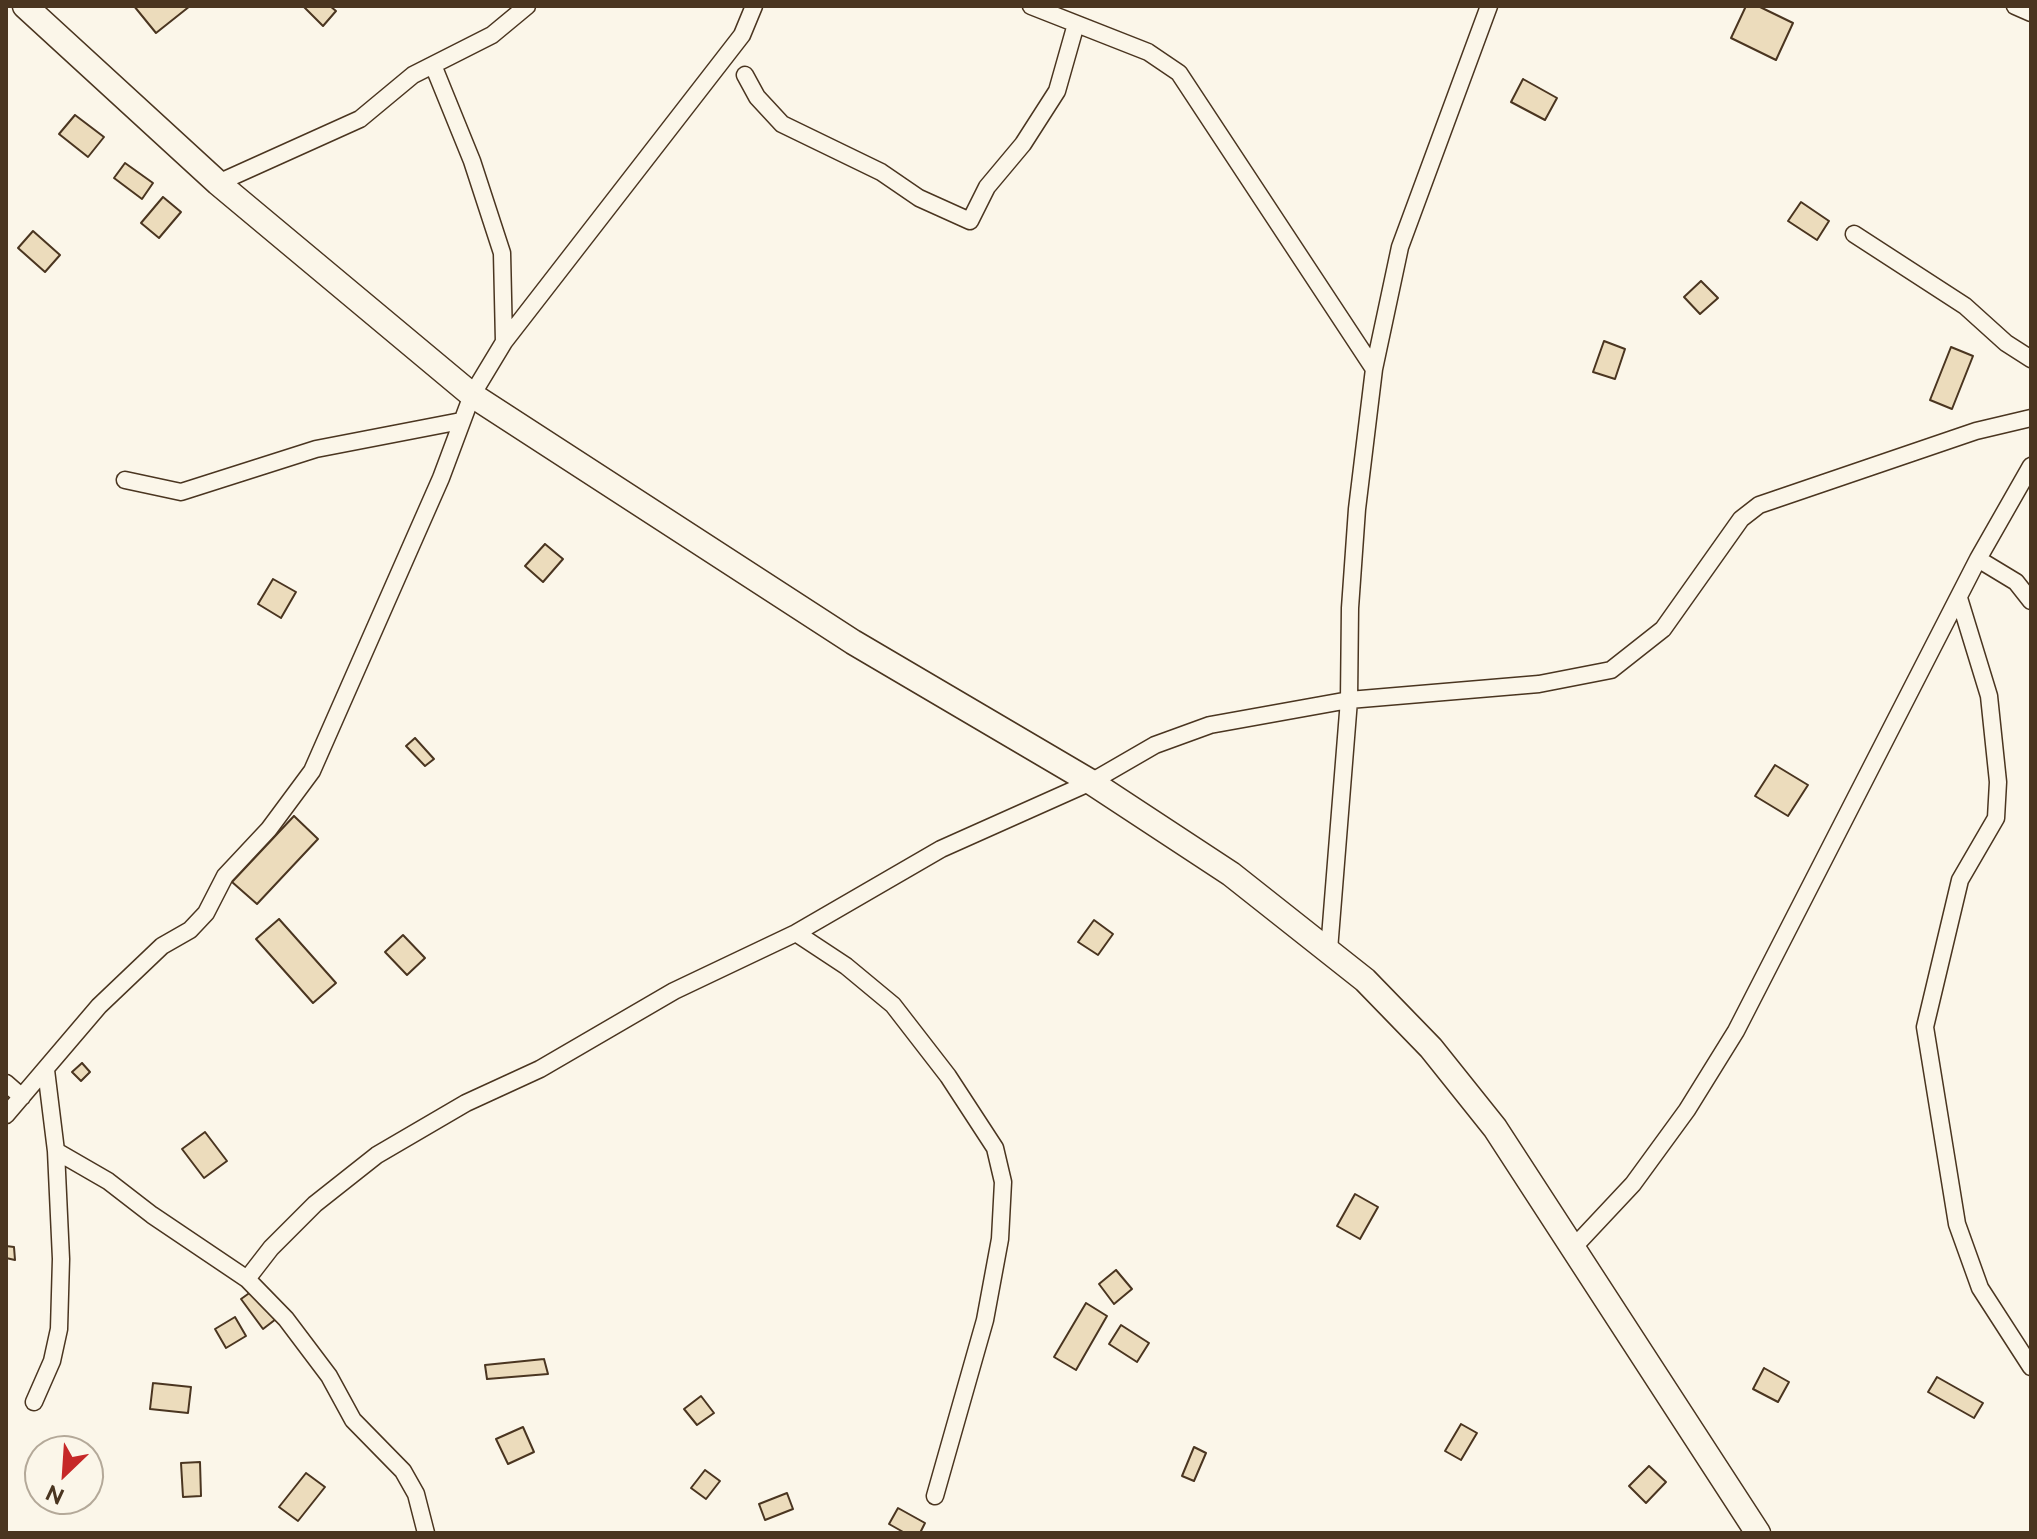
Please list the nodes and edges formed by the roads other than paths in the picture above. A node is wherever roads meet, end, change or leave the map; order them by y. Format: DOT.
graph roads {
  1 [pos="25,6"];
  2 [pos="527,6"];
  3 [pos="754,6"];
  4 [pos="1031,6"];
  5 [pos="1489,6"];
  6 [pos="2015,6"];
  7 [pos="2031,13"];
  8 [pos="1076,24"];
  9 [pos="433,65"];
  10 [pos="745,75"];
  11 [pos="218,183"];
  12 [pos="1854,234"];
  13 [pos="504,342"];
  14 [pos="2031,359"];
  15 [pos="1374,369"];
  16 [pos="472,395"];
  17 [pos="2031,418"];
  18 [pos="461,421"];
  19 [pos="2031,466"];
  20 [pos="125,480"];
  21 [pos="1978,559"];
  22 [pos="1959,598"];
  23 [pos="2031,601"];
  24 [pos="1349,700"];
  25 [pos="1091,782"];
  26 [pos="796,933"];
  27 [pos="1329,950"];
  28 [pos="46,1070"];
  29 [pos="6,1083"];
  30 [pos="22,1097"];
  31 [pos="6,1115"];
  32 [pos="56,1151"];
  33 [pos="1573,1248"];
  34 [pos="247,1279"];
  35 [pos="2031,1367"];
  36 [pos="34,1402"];
  37 [pos="935,1496"];
  38 [pos="426,1533"];
  39 [pos="1758,1533"];
  1 -- 11 [label="main road"];
  2 -- 9 [label="street"];
  3 -- 13 [label="street"];
  4 -- 8 [label="street"];
  5 -- 15 [label="street"];
  6 -- 7 [label="street"];
  8 -- 10 [label="street"];
  8 -- 15 [label="street"];
  9 -- 11 [label="street"];
  9 -- 13 [label="street"];
  11 -- 16 [label="main road"];
  12 -- 14 [label="street"];
  13 -- 16 [label="street"];
  15 -- 24 [label="street"];
  16 -- 18 [label="street"];
  16 -- 25 [label="main road"];
  17 -- 24 [label="street"];
  18 -- 20 [label="street"];
  18 -- 28 [label="street"];
  19 -- 21 [label="street"];
  21 -- 22 [label="street"];
  21 -- 23 [label="street"];
  22 -- 33 [label="street"];
  22 -- 35 [label="street"];
  24 -- 25 [label="street"];
  24 -- 27 [label="street"];
  25 -- 26 [label="street"];
  25 -- 27 [label="main road"];
  26 -- 34 [label="street"];
  26 -- 37 [label="street"];
  27 -- 33 [label="main road"];
  28 -- 30 [label="street"];
  28 -- 32 [label="street"];
  29 -- 30 [label="street"];
  30 -- 31 [label="street"];
  32 -- 34 [label="street"];
  32 -- 36 [label="street"];
  33 -- 39 [label="main road"];
  34 -- 38 [label="street"];
}
